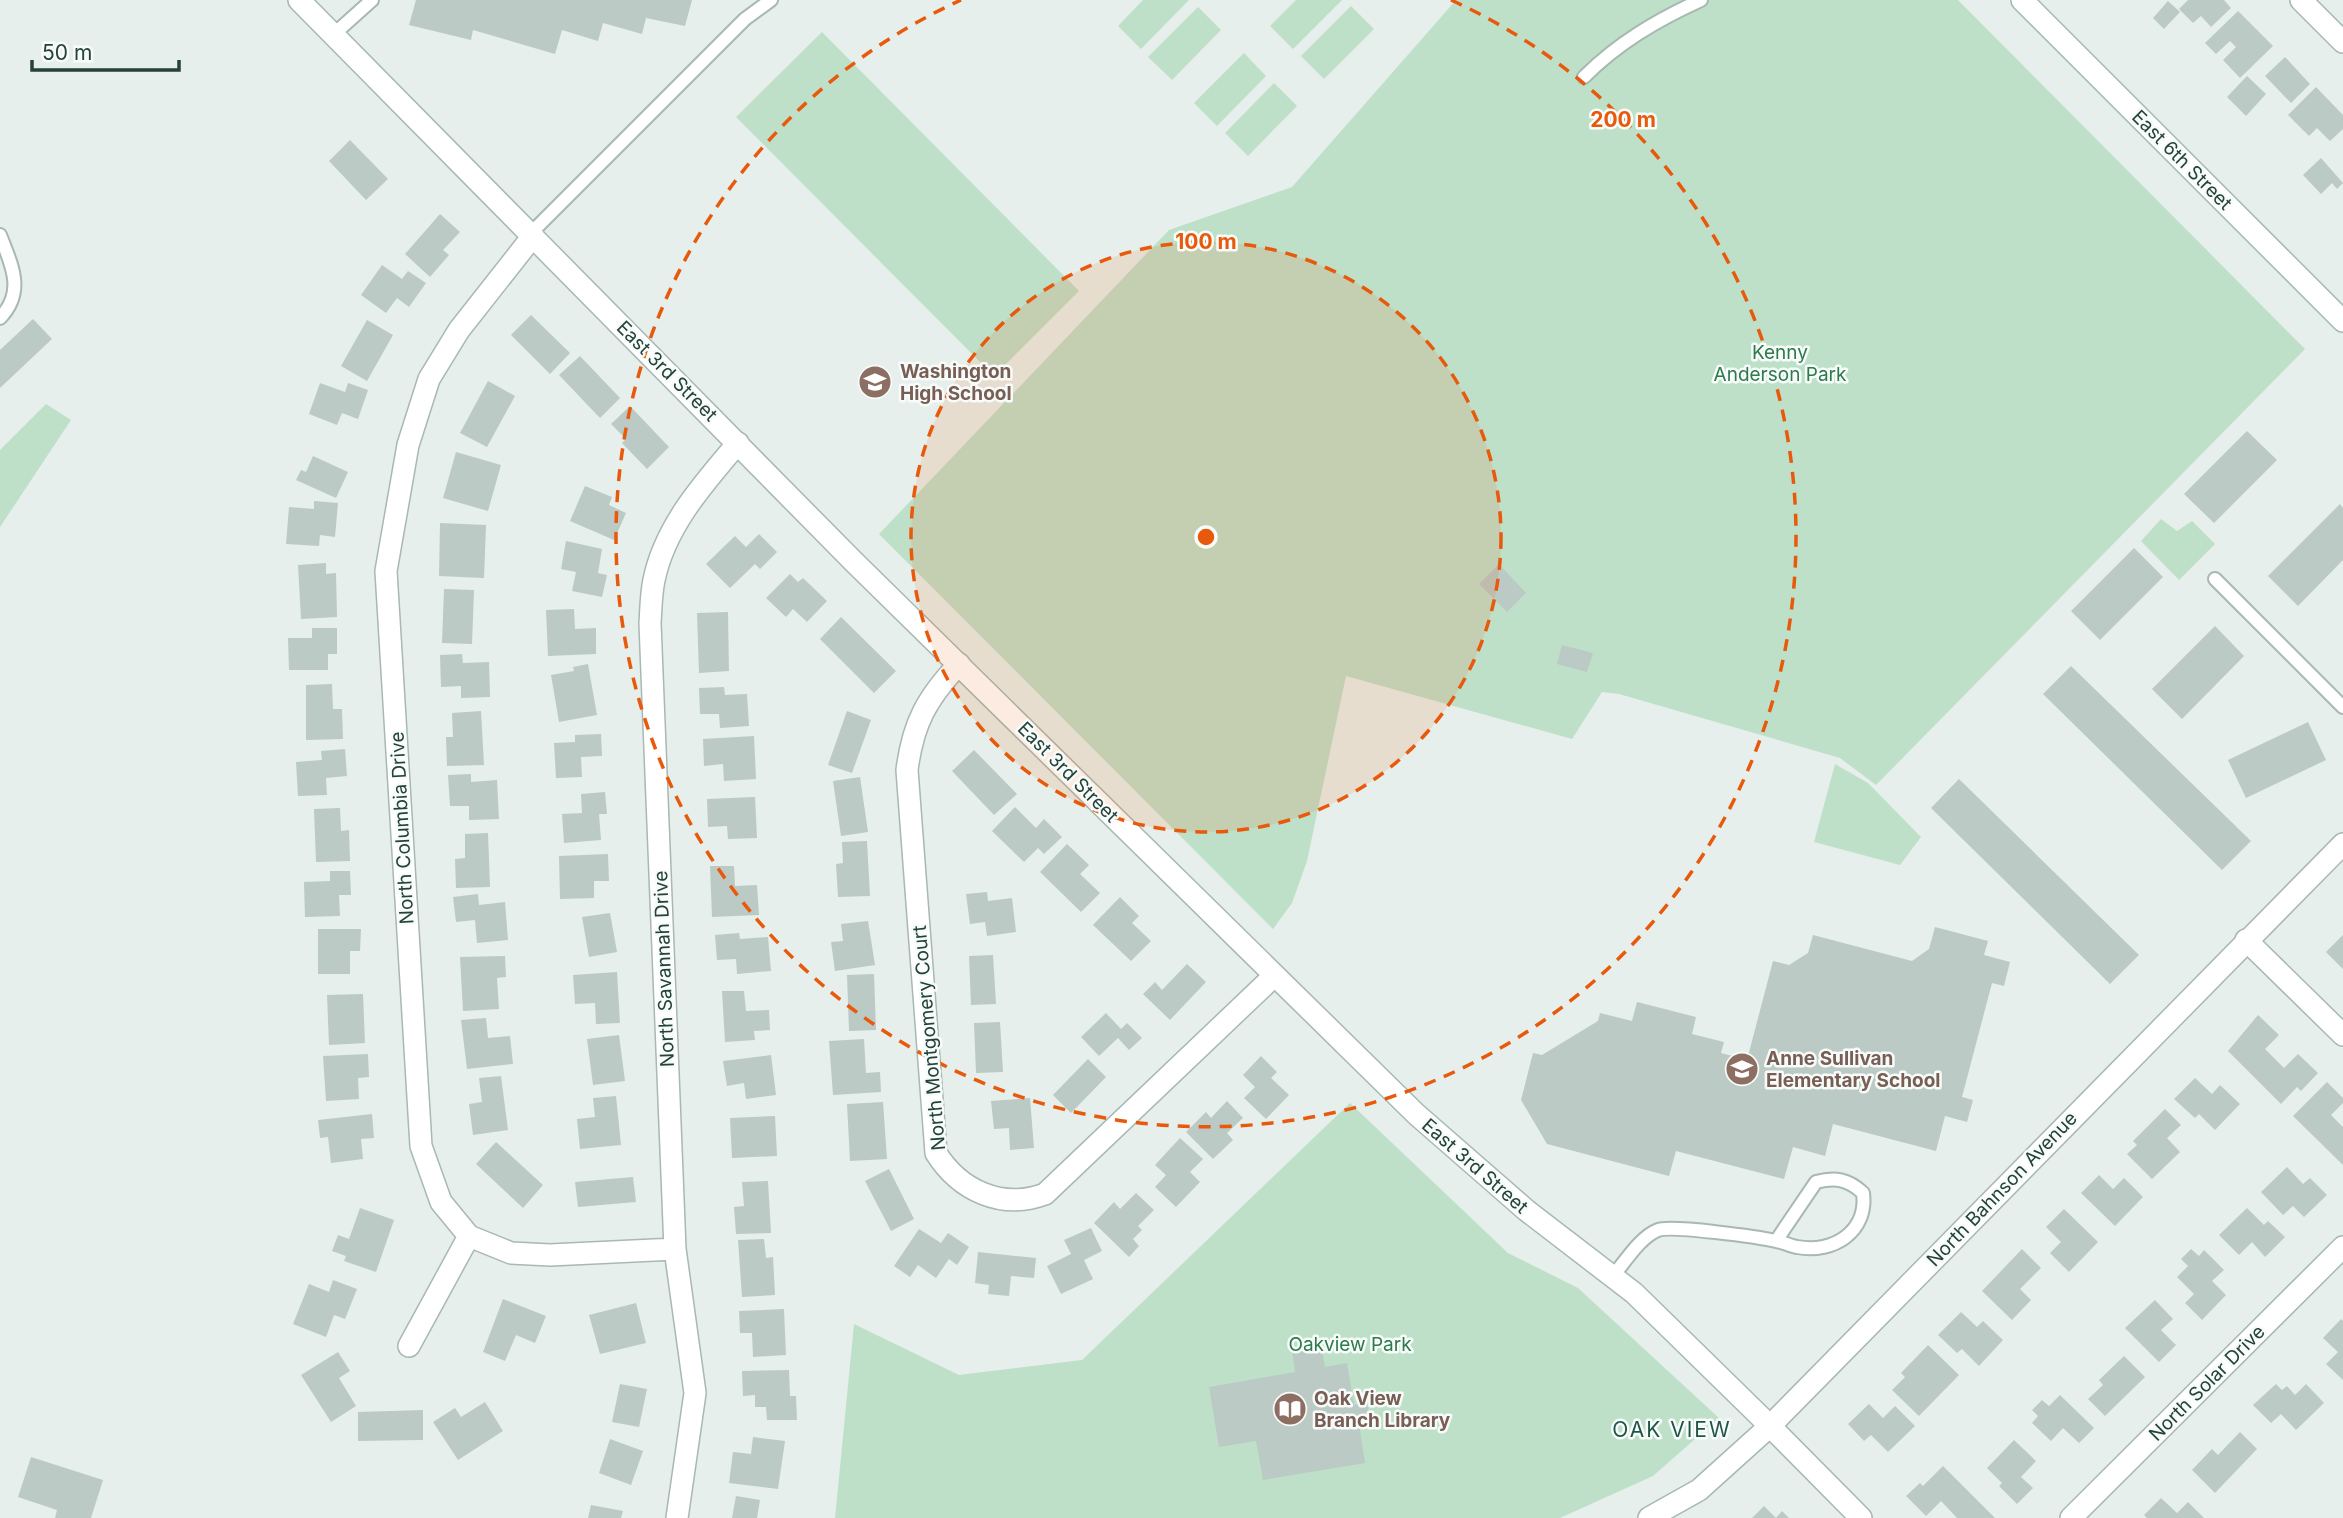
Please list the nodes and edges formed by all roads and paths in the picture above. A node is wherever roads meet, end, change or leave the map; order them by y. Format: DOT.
graph roads {
  1 [pos="299,0"];
  2 [pos="372,0"];
  3 [pos="771,0"];
  4 [pos="1701,0"];
  5 [pos="2022,0"];
  6 [pos="2301,0"];
  7 [pos="333,35"];
  8 [pos="2343,42"];
  9 [pos="1584,77"];
  10 [pos="0,235"];
  11 [pos="532,235"];
  12 [pos="0,318"];
  13 [pos="2343,321"];
  14 [pos="738,443"];
  15 [pos="2215,579"];
  16 [pos="959,664"];
  17 [pos="2343,707"];
  18 [pos="2343,844"];
  19 [pos="2246,940"];
  20 [pos="1274,976"];
  21 [pos="2343,1035"];
  22 [pos="469,1236"];
  23 [pos="1776,1241"];
  24 [pos="2343,1247"];
  25 [pos="676,1250"];
  26 [pos="1612,1276"];
  27 [pos="409,1346"];
  28 [pos="1770,1426"];
  29 [pos="677,1518"];
  30 [pos="1649,1518"];
  31 [pos="1861,1518"];
  32 [pos="2071,1518"];
  1 -- 7 [label="street, East 3rd Street"];
  2 -- 7 [label="lane"];
  3 -- 11 [label="lane"];
  4 -- 9 [label="lane"];
  5 -- 13 [label="street, East 6th Street"];
  6 -- 8 [label="street"];
  7 -- 11 [label="street, East 3rd Street"];
  10 -- 12 [label="lane"];
  11 -- 14 [label="street, East 3rd Street"];
  11 -- 22 [label="street, North Columbia Drive"];
  14 -- 16 [label="street, East 3rd Street"];
  14 -- 25 [label="street, North Savannah Drive"];
  15 -- 17 [label="lane"];
  16 -- 20 [label="street, East 3rd Street"];
  16 -- 20 [label="street, North Montgomery Court"];
  18 -- 19 [label="street, North Bahnson Avenue"];
  19 -- 21 [label="street"];
  19 -- 28 [label="street, North Bahnson Avenue"];
  20 -- 26 [label="street, East 3rd Street"];
  22 -- 25 [label="street, North Columbia Drive"];
  22 -- 27 [label="street"];
  23 -- 23 [label="lane"];
  23 -- 26 [label="lane"];
  24 -- 32 [label="street, North Solar Drive"];
  25 -- 29 [label="street, North Savannah Drive"];
  26 -- 28 [label="street, East 3rd Street"];
  28 -- 30 [label="street, North Bahnson Avenue"];
  28 -- 31 [label="street, East 3rd Street"];
}
